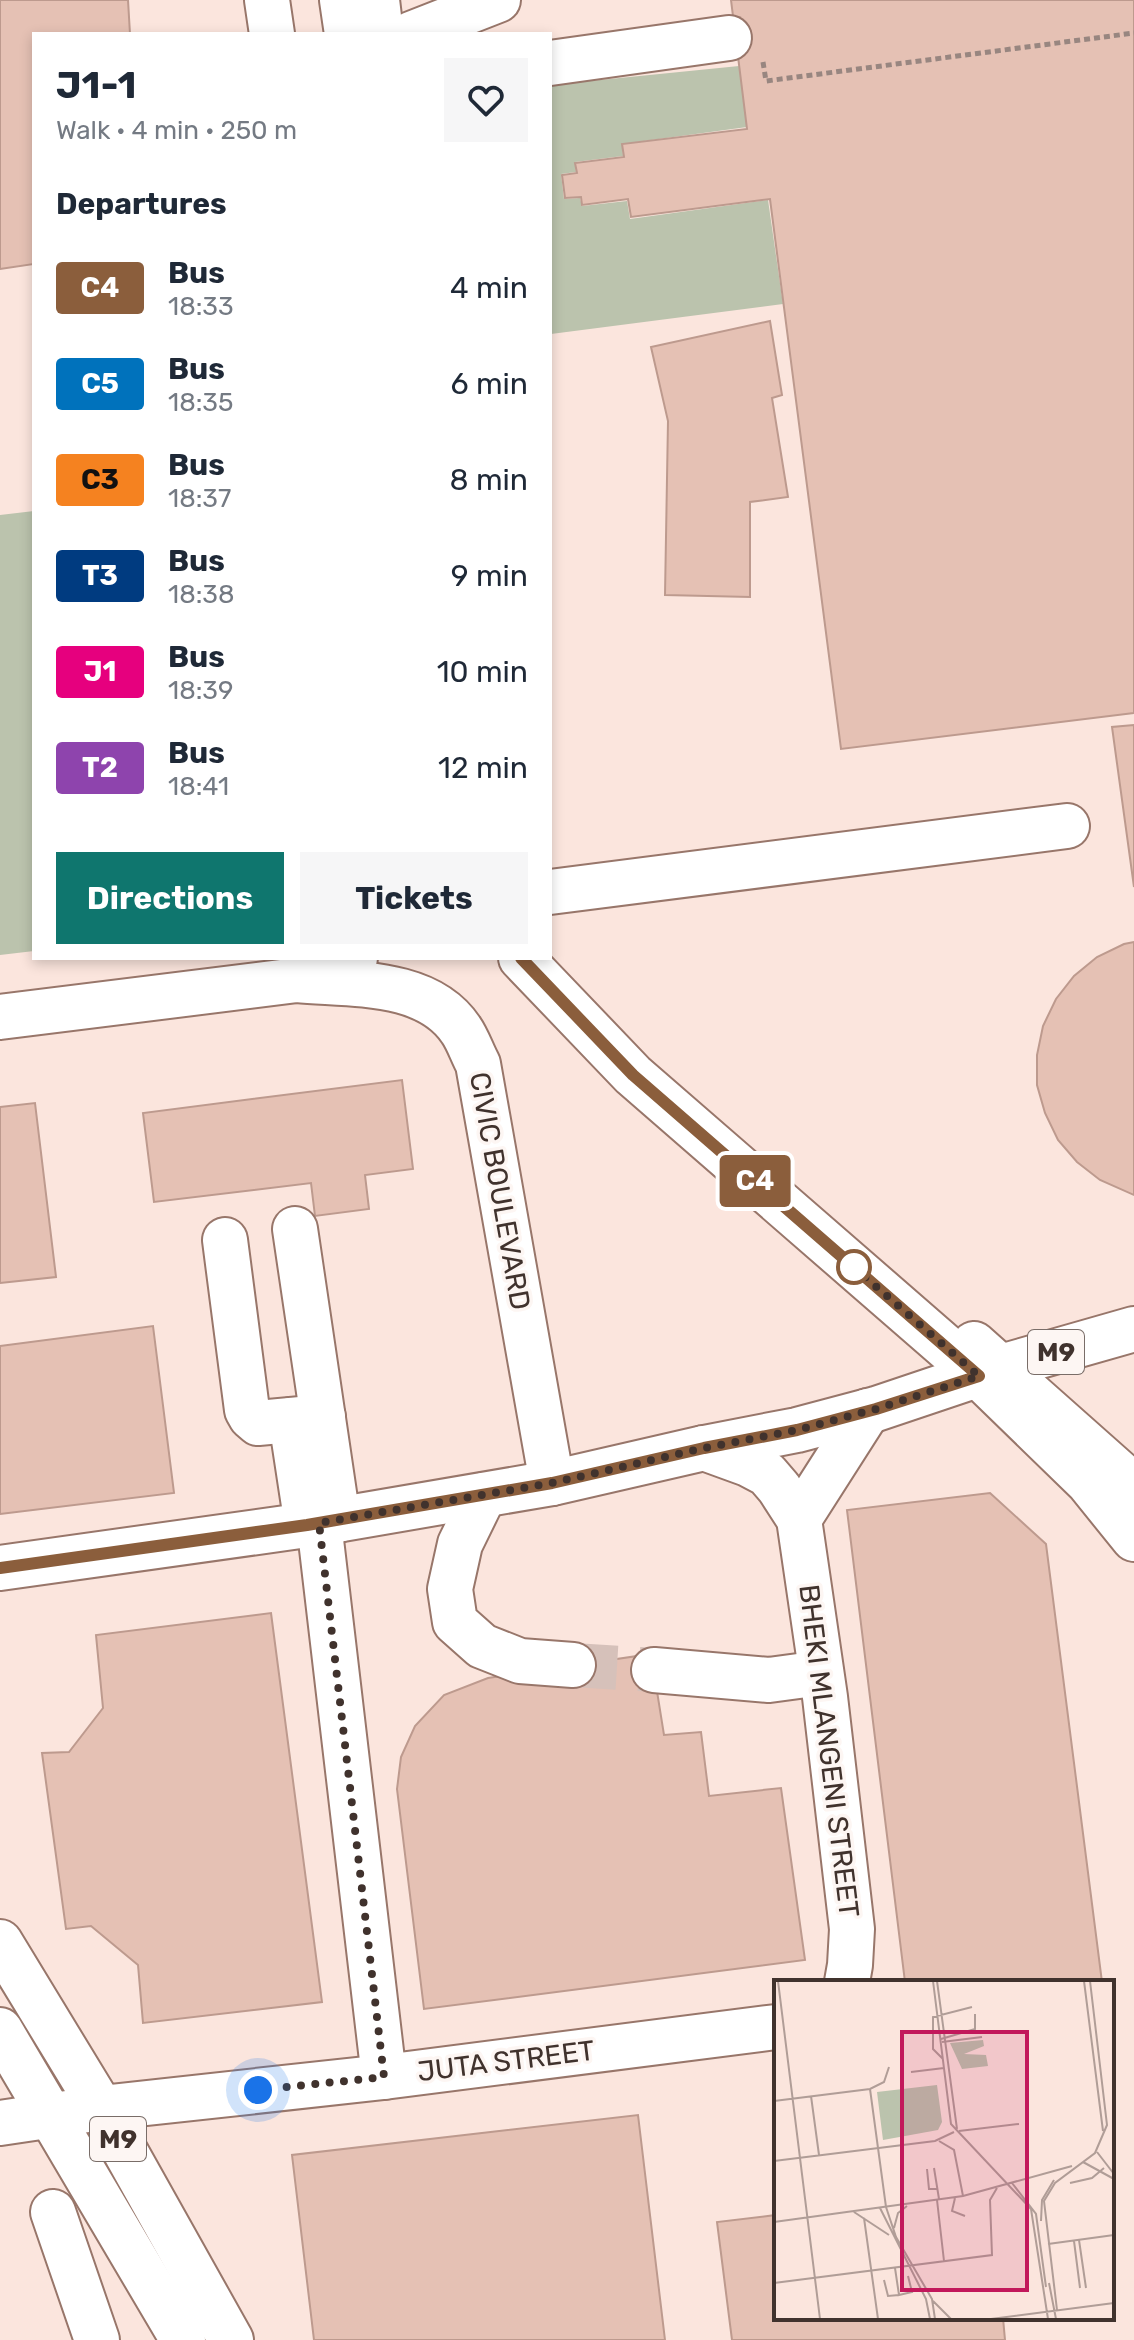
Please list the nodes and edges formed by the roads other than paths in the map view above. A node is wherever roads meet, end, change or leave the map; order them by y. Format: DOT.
graph roads {
  1 [pos="267,0"];
  2 [pos="342,0"];
  3 [pos="377,0"];
  4 [pos="498,0"];
  5 [pos="458,8"];
  6 [pos="272,32"];
  7 [pos="347,32"];
  8 [pos="381,32"];
  9 [pos="415,32"];
  10 [pos="746,46"];
  11 [pos="552,63"];
  12 [pos="1067,826"];
  13 [pos="552,892"];
  14 [pos="350,960"];
  15 [pos="523,960"];
  16 [pos="546,960"];
  17 [pos="297,980"];
  18 [pos="0,1017"];
  19 [pos="295,1229"];
  20 [pos="225,1240"];
  21 [pos="1134,1329"];
  22 [pos="990,1372"];
  23 [pos="868,1411"];
  24 [pos="307,1418"];
  25 [pos="704,1448"];
  26 [pos="552,1483"];
  27 [pos="1134,1486"];
  28 [pos="484,1495"];
  29 [pos="799,1519"];
  30 [pos="321,1523"];
  31 [pos="1134,1539"];
  32 [pos="98,1555"];
  33 [pos="0,1568"];
  34 [pos="0,1596"];
  35 [pos="573,1665"];
  36 [pos="654,1670"];
  37 [pos="821,1673"];
  38 [pos="0,1942"];
  39 [pos="847,1980"];
  40 [pos="774,2027"];
  41 [pos="0,2030"];
  42 [pos="384,2077"];
  43 [pos="101,2108"];
  44 [pos="50,2116"];
  45 [pos="0,2123"];
  46 [pos="53,2212"];
  47 [pos="97,2340"];
  48 [pos="183,2340"];
  49 [pos="231,2340"];
  1 -- 6 [label="main road"];
  2 -- 7 [label="main road"];
  3 -- 8 [label="main road"];
  4 -- 5 [label="main road"];
  5 -- 9 [label="main road"];
  10 -- 11 [label="main road"];
  12 -- 13 [label="main road"];
  14 -- 17 [label="main road"];
  15 -- 22 [label="main road, M9"];
  16 -- 22 [label="main road"];
  17 -- 18 [label="main road"];
  17 -- 26 [label="main road, CIVIC BOULEVARD"];
  19 -- 24 [label="main road"];
  20 -- 24 [label="main road"];
  21 -- 22 [label="main road, M9"];
  22 -- 23 [label="main road, M9"];
  22 -- 27 [label="main road"];
  22 -- 31 [label="main road, M9"];
  23 -- 25 [label="main road, M9"];
  23 -- 29 [label="main road"];
  24 -- 30 [label="main road"];
  25 -- 26 [label="main road, M9"];
  25 -- 29 [label="main road, BHEKI MLANGENI STREET"];
  26 -- 28 [label="main road, M9"];
  28 -- 30 [label="main road, M9"];
  28 -- 35 [label="main road"];
  29 -- 37 [label="main road, BHEKI MLANGENI STREET"];
  30 -- 32 [label="main road, M9"];
  30 -- 42 [label="main road"];
  32 -- 33 [label="main road, M9"];
  32 -- 34 [label="main road"];
  36 -- 37 [label="main road"];
  37 -- 39 [label="main road, BHEKI MLANGENI STREET"];
  38 -- 43 [label="main road, M9"];
  40 -- 42 [label="main road, JUTA STREET"];
  41 -- 44 [label="main road"];
  42 -- 43 [label="main road, JUTA STREET"];
  43 -- 44 [label="main road, JUTA STREET"];
  43 -- 49 [label="main road, M9"];
  44 -- 45 [label="main road, JUTA STREET"];
  44 -- 48 [label="main road"];
  46 -- 47 [label="main road"];
}
